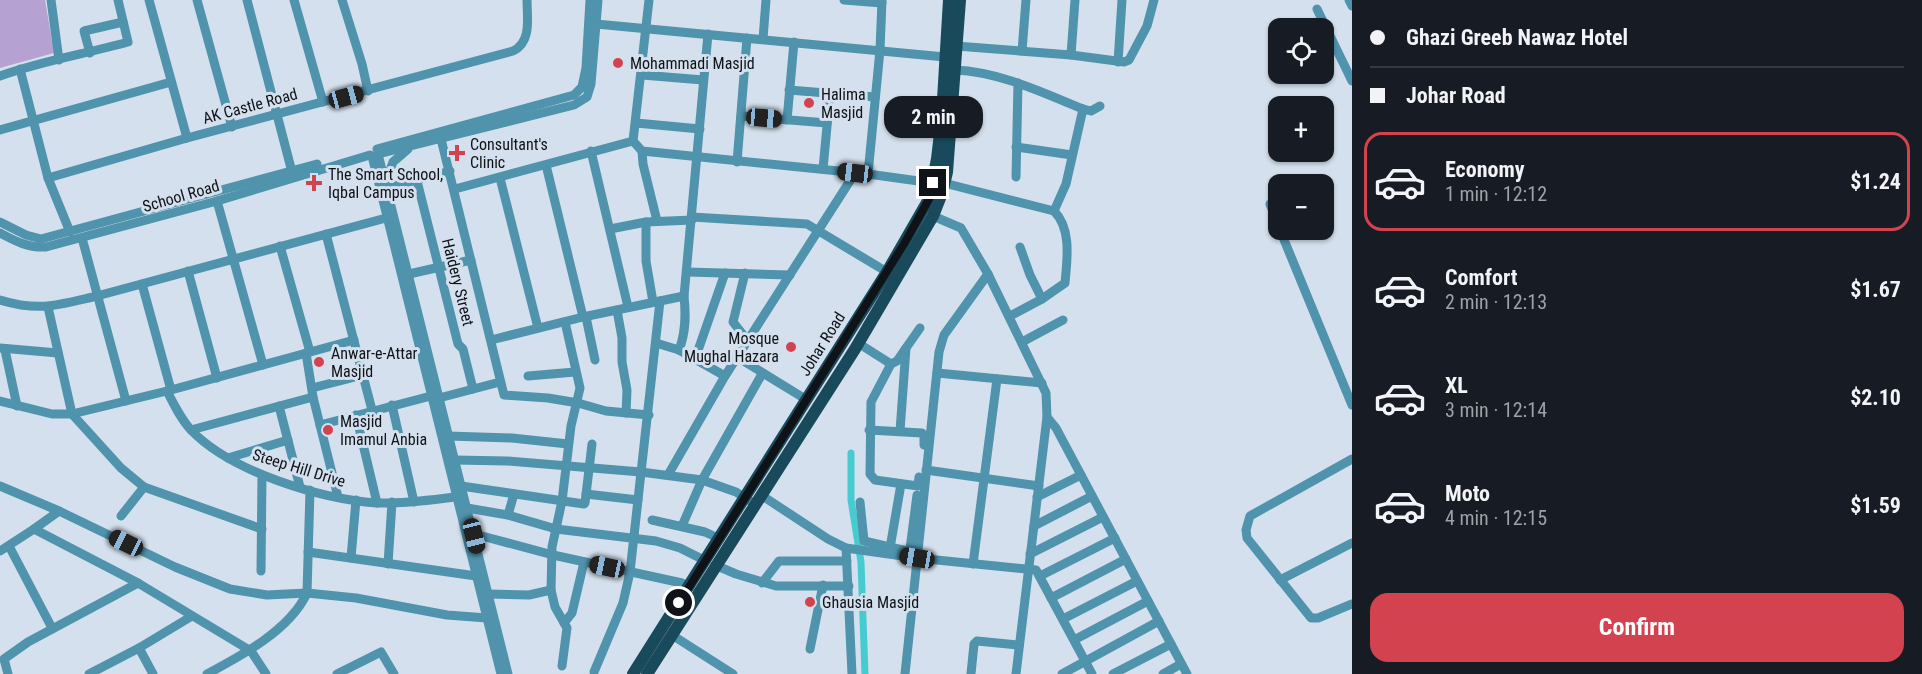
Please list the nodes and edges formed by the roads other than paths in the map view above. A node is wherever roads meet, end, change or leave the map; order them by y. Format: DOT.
graph roads {
  1 [pos="51,0"];
  2 [pos="118,0"];
  3 [pos="149,0"];
  4 [pos="197,0"];
  5 [pos="247,0"];
  6 [pos="294,0"];
  7 [pos="342,0"];
  8 [pos="520,0"];
  9 [pos="527,0"];
  10 [pos="590,0"];
  11 [pos="598,0"];
  12 [pos="649,0"];
  13 [pos="766,0"];
  14 [pos="844,0"];
  15 [pos="949,0"];
  16 [pos="960,0"];
  17 [pos="1026,0"];
  18 [pos="1075,0"];
  19 [pos="1122,0"];
  20 [pos="1154,0"];
  21 [pos="1349,0"];
  22 [pos="882,2"];
  23 [pos="1352,6"];
  24 [pos="1317,9"];
  25 [pos="123,22"];
  26 [pos="596,24"];
  27 [pos="647,28"];
  28 [pos="708,34"];
  29 [pos="747,38"];
  30 [pos="763,39"];
  31 [pos="794,42"];
  32 [pos="956,46"];
  33 [pos="880,50"];
  34 [pos="1022,51"];
  35 [pos="90,53"];
  36 [pos="1071,55"];
  37 [pos="945,57"];
  38 [pos="590,59"];
  39 [pos="59,60"];
  40 [pos="1118,62"];
  41 [pos="21,69"];
  42 [pos="955,70"];
  43 [pos="642,75"];
  44 [pos="0,76"];
  45 [pos="704,81"];
  46 [pos="1352,81"];
  47 [pos="171,82"];
  48 [pos="1017,83"];
  49 [pos="789,90"];
  50 [pos="368,91"];
  51 [pos="830,94"];
  52 [pos="875,97"];
  53 [pos="323,102"];
  54 [pos="1100,106"];
  55 [pos="1083,109"];
  56 [pos="278,115"];
  57 [pos="741,116"];
  58 [pos="787,120"];
  59 [pos="33,121"];
  60 [pos="636,123"];
  61 [pos="827,123"];
  62 [pos="232,127"];
  63 [pos="700,129"];
  64 [pos="0,130"];
  65 [pos="187,138"];
  66 [pos="441,139"];
  67 [pos="421,140"];
  68 [pos="633,141"];
  69 [pos="410,147"];
  70 [pos="1017,147"];
  71 [pos="642,151"];
  72 [pos="591,152"];
  73 [pos="373,153"];
  74 [pos="1072,156"];
  75 [pos="698,157"];
  76 [pos="737,162"];
  77 [pos="546,165"];
  78 [pos="823,170"];
  79 [pos="450,171"];
  80 [pos="292,172"];
  81 [pos="855,173"];
  82 [pos="868,174"];
  83 [pos="1016,177"];
  84 [pos="48,178"];
  85 [pos="500,178"];
  86 [pos="417,181"];
  87 [pos="939,183"];
  88 [pos="386,185"];
  89 [pos="455,189"];
  90 [pos="243,190"];
  91 [pos="218,201"];
  92 [pos="1054,211"];
  93 [pos="933,216"];
  94 [pos="386,218"];
  95 [pos="692,219"];
  96 [pos="657,220"];
  97 [pos="0,222"];
  98 [pos="646,222"];
  99 [pos="610,229"];
  100 [pos="818,230"];
  101 [pos="6,232"];
  102 [pos="70,232"];
  103 [pos="326,234"];
  104 [pos="82,238"];
  105 [pos="1284,240"];
  106 [pos="280,246"];
  107 [pos="1020,247"];
  108 [pos="234,259"];
  109 [pos="471,260"];
  110 [pos="439,267"];
  111 [pos="188,271"];
  112 [pos="688,272"];
  113 [pos="887,272"];
  114 [pos="725,273"];
  115 [pos="745,273"];
  116 [pos="409,274"];
  117 [pos="790,274"];
  118 [pos="988,274"];
  119 [pos="142,284"];
  120 [pos="97,296"];
  121 [pos="684,296"];
  122 [pos="1042,299"];
  123 [pos="0,300"];
  124 [pos="656,302"];
  125 [pos="48,307"];
  126 [pos="628,307"];
  127 [pos="617,310"];
  128 [pos="1010,316"];
  129 [pos="584,317"];
  130 [pos="1063,320"];
  131 [pos="565,322"];
  132 [pos="538,328"];
  133 [pos="920,328"];
  134 [pos="354,340"];
  135 [pos="491,340"];
  136 [pos="748,341"];
  137 [pos="1022,342"];
  138 [pos="656,343"];
  139 [pos="858,343"];
  140 [pos="906,348"];
  141 [pos="2,349"];
  142 [pos="680,350"];
  143 [pos="308,352"];
  144 [pos="57,353"];
  145 [pos="737,357"];
  146 [pos="695,359"];
  147 [pos="595,360"];
  148 [pos="891,364"];
  149 [pos="263,365"];
  150 [pos="575,372"];
  151 [pos="937,373"];
  152 [pos="762,374"];
  153 [pos="363,375"];
  154 [pos="528,376"];
  155 [pos="725,376"];
  156 [pos="217,378"];
  157 [pos="997,379"];
  158 [pos="500,382"];
  159 [pos="1042,384"];
  160 [pos="473,389"];
  161 [pos="169,391"];
  162 [pos="312,392"];
  163 [pos="435,397"];
  164 [pos="807,400"];
  165 [pos="0,401"];
  166 [pos="126,401"];
  167 [pos="1351,401"];
  168 [pos="578,403"];
  169 [pos="392,405"];
  170 [pos="17,406"];
  171 [pos="279,406"];
  172 [pos="372,410"];
  173 [pos="626,413"];
  174 [pos="72,414"];
  175 [pos="356,415"];
  176 [pos="648,415"];
  177 [pos="1047,417"];
  178 [pos="320,425"];
  179 [pos="191,430"];
  180 [pos="869,430"];
  181 [pos="900,431"];
  182 [pos="448,436"];
  183 [pos="288,440"];
  184 [pos="568,444"];
  185 [pos="592,444"];
  186 [pos="228,458"];
  187 [pos="1352,459"];
  188 [pos="455,460"];
  189 [pos="565,467"];
  190 [pos="589,469"];
  191 [pos="926,470"];
  192 [pos="641,472"];
  193 [pos="262,475"];
  194 [pos="668,475"];
  195 [pos="1081,475"];
  196 [pos="984,478"];
  197 [pos="702,480"];
  198 [pos="901,484"];
  199 [pos="0,486"];
  200 [pos="461,486"];
  201 [pos="918,486"];
  202 [pos="1039,486"];
  203 [pos="144,487"];
  204 [pos="305,489"];
  205 [pos="514,494"];
  206 [pos="586,494"];
  207 [pos="1092,495"];
  208 [pos="338,497"];
  209 [pos="456,497"];
  210 [pos="1037,497"];
  211 [pos="754,499"];
  212 [pos="356,500"];
  213 [pos="638,500"];
  214 [pos="562,501"];
  215 [pos="392,502"];
  216 [pos="414,502"];
  217 [pos="860,502"];
  218 [pos="377,503"];
  219 [pos="467,507"];
  220 [pos="59,511"];
  221 [pos="508,515"];
  222 [pos="121,516"];
  223 [pos="1103,517"];
  224 [pos="652,520"];
  225 [pos="682,526"];
  226 [pos="1034,526"];
  227 [pos="34,529"];
  228 [pos="262,529"];
  229 [pos="556,529"];
  230 [pos="470,536"];
  231 [pos="1115,538"];
  232 [pos="720,539"];
  233 [pos="634,540"];
  234 [pos="1352,543"];
  235 [pos="5,548"];
  236 [pos="850,548"];
  237 [pos="890,548"];
  238 [pos="308,552"];
  239 [pos="1030,554"];
  240 [pos="552,555"];
  241 [pos="351,558"];
  242 [pos="917,558"];
  243 [pos="1126,559"];
  244 [pos="847,561"];
  245 [pos="584,562"];
  246 [pos="711,563"];
  247 [pos="388,564"];
  248 [pos="973,564"];
  249 [pos="1028,570"];
  250 [pos="261,571"];
  251 [pos="630,572"];
  252 [pos="476,576"];
  253 [pos="1040,576"];
  254 [pos="1137,580"];
  255 [pos="1280,580"];
  256 [pos="138,583"];
  257 [pos="762,583"];
  258 [pos="823,585"];
  259 [pos="849,585"];
  260 [pos="690,587"];
  261 [pos="551,590"];
  262 [pos="307,593"];
  263 [pos="488,594"];
  264 [pos="1051,598"];
  265 [pos="1148,601"];
  266 [pos="1352,604"];
  267 [pos="192,616"];
  268 [pos="487,618"];
  269 [pos="1063,619"];
  270 [pos="1159,621"];
  271 [pos="564,623"];
  272 [pos="52,628"];
  273 [pos="672,635"];
  274 [pos="1074,640"];
  275 [pos="1171,644"];
  276 [pos="1019,645"];
  277 [pos="139,648"];
  278 [pos="810,649"];
  279 [pos="251,651"];
  280 [pos="2,656"];
  281 [pos="1085,661"];
  282 [pos="1181,664"];
  283 [pos="562,666"];
  284 [pos="594,672"];
  285 [pos="730,673"];
  286 [pos="8,674"];
  287 [pos="89,674"];
  288 [pos="153,674"];
  289 [pos="207,674"];
  290 [pos="266,674"];
  291 [pos="337,674"];
  292 [pos="394,674"];
  293 [pos="501,674"];
  294 [pos="508,674"];
  295 [pos="633,674"];
  296 [pos="647,674"];
  297 [pos="852,674"];
  298 [pos="905,674"];
  299 [pos="971,674"];
  300 [pos="1016,674"];
  301 [pos="1062,674"];
  302 [pos="1092,674"];
  303 [pos="1113,674"];
  304 [pos="1163,674"];
  305 [pos="1186,674"];
  1 -- 39 [label="street"];
  2 -- 25 [label="street"];
  3 -- 47 [label="street"];
  4 -- 62 [label="street"];
  5 -- 56 [label="street"];
  6 -- 53 [label="street"];
  7 -- 50 [label="street"];
  8 -- 9 [label="street"];
  9 -- 50 [label="street, AK Castle Road"];
  10 -- 38 [label="street, School Road"];
  11 -- 26 [label="street, School Road"];
  12 -- 27 [label="street"];
  13 -- 30 [label="street"];
  14 -- 22 [label="street"];
  15 -- 37 [label="main road, Johar Road"];
  16 -- 32 [label="main road, Johar Road"];
  17 -- 34 [label="street"];
  18 -- 36 [label="street"];
  19 -- 40 [label="street"];
  20 -- 40 [label="street"];
  21 -- 23 [label="street"];
  22 -- 33 [label="street"];
  24 -- 46 [label="street"];
  25 -- 35 [label="street"];
  25 -- 35 [label="street"];
  26 -- 27 [label="street"];
  26 -- 38 [label="street, School Road"];
  27 -- 28 [label="street"];
  27 -- 43 [label="street"];
  28 -- 29 [label="street"];
  28 -- 45 [label="street"];
  29 -- 30 [label="street"];
  29 -- 57 [label="street"];
  30 -- 31 [label="street"];
  31 -- 33 [label="street"];
  31 -- 49 [label="street"];
  32 -- 34 [label="street"];
  32 -- 42 [label="main road, Johar Road"];
  33 -- 37 [label="street"];
  33 -- 52 [label="street"];
  34 -- 36 [label="street"];
  35 -- 39 [label="street"];
  36 -- 40 [label="street"];
  37 -- 87 [label="main road, Johar Road"];
  38 -- 66 [label="street, School Road"];
  38 -- 67 [label="street, School Road"];
  39 -- 41 [label="street"];
  41 -- 44 [label="street"];
  41 -- 59 [label="street"];
  42 -- 48 [label="street"];
  42 -- 87 [label="main road, Johar Road"];
  43 -- 45 [label="street"];
  43 -- 60 [label="street"];
  45 -- 63 [label="street"];
  47 -- 59 [label="street"];
  47 -- 65 [label="street"];
  48 -- 55 [label="street"];
  48 -- 70 [label="street"];
  49 -- 51 [label="street"];
  49 -- 58 [label="street"];
  50 -- 53 [label="street, AK Castle Road"];
  51 -- 52 [label="street"];
  51 -- 61 [label="street"];
  52 -- 82 [label="street"];
  53 -- 56 [label="street, AK Castle Road"];
  54 -- 55 [label="street"];
  55 -- 74 [label="street"];
  56 -- 62 [label="street, AK Castle Road"];
  56 -- 80 [label="street"];
  57 -- 58 [label="street"];
  57 -- 76 [label="street"];
  58 -- 61 [label="street"];
  59 -- 64 [label="street"];
  59 -- 84 [label="street"];
  60 -- 63 [label="street"];
  60 -- 68 [label="street"];
  61 -- 78 [label="street"];
  62 -- 65 [label="street, AK Castle Road"];
  63 -- 75 [label="street"];
  65 -- 84 [label="street, AK Castle Road"];
  66 -- 67 [label="street, School Road"];
  66 -- 79 [label="street"];
  67 -- 69 [label="street, School Road"];
  67 -- 73 [label="street, School Road"];
  68 -- 71 [label="street"];
  68 -- 72 [label="street"];
  69 -- 73 [label="street, School Road"];
  69 -- 88 [label="street"];
  70 -- 74 [label="street"];
  70 -- 83 [label="street"];
  71 -- 75 [label="street"];
  71 -- 96 [label="street"];
  72 -- 77 [label="street"];
  72 -- 99 [label="street"];
  73 -- 80 [label="street, School Road"];
  73 -- 88 [label="street"];
  73 -- 90 [label="street, School Road"];
  73 -- 94 [label="street"];
  74 -- 92 [label="street"];
  75 -- 76 [label="street"];
  75 -- 95 [label="street"];
  76 -- 78 [label="street"];
  77 -- 85 [label="street"];
  77 -- 129 [label="street"];
  78 -- 81 [label="street"];
  79 -- 86 [label="street"];
  79 -- 89 [label="street"];
  80 -- 90 [label="street, School Road"];
  81 -- 82 [label="street"];
  81 -- 100 [label="street"];
  82 -- 87 [label="street"];
  84 -- 102 [label="street"];
  85 -- 89 [label="street"];
  85 -- 132 [label="street"];
  86 -- 88 [label="street"];
  86 -- 110 [label="street, Haidery Street"];
  87 -- 92 [label="street"];
  87 -- 93 [label="main road, Johar Road"];
  87 -- 113 [label="main road, Johar Road"];
  88 -- 116 [label="street"];
  89 -- 109 [label="street"];
  90 -- 91 [label="street, School Road"];
  90 -- 102 [label="street, School Road"];
  91 -- 104 [label="street, School Road"];
  91 -- 108 [label="street"];
  92 -- 122 [label="street"];
  93 -- 118 [label="street"];
  93 -- 139 [label="main road, Johar Road"];
  94 -- 103 [label="street"];
  94 -- 163 [label="street"];
  95 -- 96 [label="street"];
  95 -- 100 [label="street"];
  95 -- 112 [label="street"];
  96 -- 98 [label="street"];
  97 -- 101 [label="street, School Road"];
  98 -- 99 [label="street"];
  98 -- 124 [label="street"];
  99 -- 126 [label="street"];
  100 -- 113 [label="street"];
  100 -- 117 [label="street"];
  101 -- 102 [label="street, School Road"];
  101 -- 104 [label="street, School Road"];
  103 -- 106 [label="street"];
  103 -- 134 [label="street"];
  104 -- 120 [label="street"];
  105 -- 167 [label="street"];
  106 -- 108 [label="street"];
  106 -- 143 [label="street"];
  107 -- 122 [label="street"];
  108 -- 111 [label="street"];
  108 -- 149 [label="street"];
  109 -- 110 [label="street"];
  109 -- 135 [label="street"];
  110 -- 116 [label="street"];
  110 -- 160 [label="street, Haidery Street"];
  111 -- 119 [label="street"];
  111 -- 156 [label="street"];
  112 -- 114 [label="street"];
  112 -- 121 [label="street"];
  113 -- 164 [label="main road, Johar Road"];
  114 -- 115 [label="street"];
  114 -- 146 [label="street"];
  115 -- 117 [label="street"];
  115 -- 136 [label="street"];
  116 -- 163 [label="street"];
  117 -- 136 [label="street"];
  118 -- 128 [label="street"];
  118 -- 151 [label="street"];
  119 -- 120 [label="street"];
  119 -- 161 [label="street, Steep Hill Drive"];
  120 -- 125 [label="street"];
  120 -- 166 [label="street"];
  121 -- 124 [label="street"];
  121 -- 142 [label="street"];
  122 -- 128 [label="street"];
  123 -- 125 [label="street"];
  124 -- 126 [label="street"];
  124 -- 138 [label="street"];
  125 -- 144 [label="street"];
  126 -- 127 [label="street"];
  127 -- 129 [label="street"];
  127 -- 173 [label="street"];
  128 -- 137 [label="street"];
  129 -- 131 [label="street"];
  129 -- 147 [label="street"];
  130 -- 137 [label="street"];
  131 -- 132 [label="street"];
  131 -- 150 [label="street"];
  132 -- 135 [label="street"];
  133 -- 140 [label="street"];
  134 -- 143 [label="street"];
  134 -- 153 [label="street"];
  135 -- 158 [label="street"];
  136 -- 145 [label="street"];
  137 -- 159 [label="street"];
  138 -- 142 [label="street"];
  138 -- 176 [label="street"];
  139 -- 148 [label="street"];
  139 -- 211 [label="main road, Johar Road"];
  140 -- 148 [label="street"];
  140 -- 181 [label="street"];
  141 -- 144 [label="street"];
  141 -- 170 [label="street"];
  142 -- 146 [label="street"];
  143 -- 149 [label="street"];
  143 -- 162 [label="street"];
  144 -- 174 [label="street"];
  145 -- 152 [label="street"];
  145 -- 155 [label="street"];
  146 -- 155 [label="street"];
  148 -- 180 [label="street"];
  149 -- 156 [label="street"];
  150 -- 154 [label="street"];
  150 -- 168 [label="street"];
  151 -- 157 [label="street"];
  151 -- 191 [label="street"];
  152 -- 164 [label="street"];
  152 -- 197 [label="street"];
  153 -- 162 [label="street"];
  153 -- 172 [label="street"];
  155 -- 194 [label="street"];
  156 -- 161 [label="street"];
  157 -- 159 [label="street"];
  157 -- 196 [label="street"];
  158 -- 160 [label="street"];
  158 -- 168 [label="street"];
  159 -- 177 [label="street"];
  160 -- 163 [label="street"];
  161 -- 166 [label="street"];
  161 -- 179 [label="street, Steep Hill Drive"];
  162 -- 171 [label="street"];
  162 -- 178 [label="street"];
  163 -- 169 [label="street"];
  163 -- 182 [label="street"];
  163 -- 209 [label="street"];
  164 -- 211 [label="main road, Johar Road"];
  165 -- 170 [label="street"];
  166 -- 174 [label="street"];
  168 -- 173 [label="street"];
  168 -- 184 [label="street"];
  169 -- 172 [label="street"];
  169 -- 216 [label="street"];
  170 -- 174 [label="street"];
  171 -- 179 [label="street"];
  171 -- 183 [label="street"];
  172 -- 175 [label="street"];
  173 -- 176 [label="street"];
  174 -- 203 [label="street"];
  175 -- 178 [label="street"];
  175 -- 218 [label="street"];
  176 -- 192 [label="street"];
  177 -- 195 [label="street"];
  177 -- 202 [label="street"];
  178 -- 208 [label="street"];
  179 -- 186 [label="street, Steep Hill Drive"];
  180 -- 181 [label="street"];
  180 -- 198 [label="street"];
  181 -- 201 [label="street"];
  182 -- 184 [label="street"];
  182 -- 188 [label="street"];
  183 -- 186 [label="street"];
  183 -- 204 [label="street"];
  184 -- 189 [label="street"];
  185 -- 190 [label="street"];
  186 -- 193 [label="street, Steep Hill Drive"];
  187 -- 255 [label="street"];
  188 -- 189 [label="street"];
  188 -- 200 [label="street"];
  189 -- 190 [label="street"];
  189 -- 214 [label="street"];
  190 -- 192 [label="street"];
  190 -- 206 [label="street"];
  191 -- 196 [label="street"];
  191 -- 242 [label="street"];
  192 -- 194 [label="street"];
  192 -- 213 [label="street"];
  193 -- 204 [label="street, Steep Hill Drive"];
  193 -- 228 [label="street"];
  194 -- 197 [label="street"];
  195 -- 207 [label="street"];
  195 -- 210 [label="street"];
  196 -- 202 [label="street"];
  196 -- 248 [label="street"];
  197 -- 211 [label="street"];
  197 -- 225 [label="street"];
  198 -- 201 [label="street"];
  198 -- 237 [label="street"];
  199 -- 220 [label="street"];
  200 -- 205 [label="street"];
  200 -- 219 [label="street"];
  201 -- 237 [label="street"];
  202 -- 210 [label="street"];
  203 -- 222 [label="street"];
  203 -- 228 [label="street"];
  204 -- 208 [label="street, Steep Hill Drive"];
  204 -- 238 [label="street"];
  205 -- 214 [label="street"];
  205 -- 221 [label="street"];
  206 -- 213 [label="street"];
  206 -- 214 [label="street"];
  207 -- 223 [label="street"];
  207 -- 226 [label="street"];
  208 -- 212 [label="street, Steep Hill Drive"];
  209 -- 216 [label="street, Steep Hill Drive"];
  209 -- 230 [label="street"];
  210 -- 226 [label="street"];
  211 -- 232 [label="main road, Johar Road"];
  211 -- 236 [label="street"];
  211 -- 246 [label="main road, Johar Road"];
  212 -- 218 [label="street, Steep Hill Drive"];
  212 -- 241 [label="street"];
  213 -- 233 [label="street"];
  214 -- 229 [label="street"];
  215 -- 216 [label="street, Steep Hill Drive"];
  215 -- 218 [label="street, Steep Hill Drive"];
  215 -- 247 [label="street"];
  217 -- 237 [label="street"];
  219 -- 221 [label="street"];
  219 -- 230 [label="street"];
  220 -- 227 [label="street"];
  220 -- 262 [label="street"];
  221 -- 229 [label="street"];
  223 -- 231 [label="street"];
  223 -- 239 [label="street"];
  224 -- 225 [label="street"];
  225 -- 232 [label="street"];
  226 -- 239 [label="street"];
  227 -- 235 [label="street"];
  227 -- 256 [label="street"];
  228 -- 250 [label="street"];
  229 -- 233 [label="street"];
  229 -- 240 [label="street"];
  230 -- 240 [label="street"];
  230 -- 252 [label="street"];
  230 -- 263 [label="street"];
  231 -- 243 [label="street"];
  231 -- 253 [label="street"];
  232 -- 246 [label="main road, Johar Road"];
  233 -- 246 [label="street"];
  233 -- 251 [label="street"];
  234 -- 255 [label="street"];
  235 -- 272 [label="street"];
  236 -- 242 [label="street"];
  236 -- 244 [label="street"];
  238 -- 241 [label="street"];
  238 -- 262 [label="street"];
  239 -- 249 [label="street"];
  240 -- 245 [label="street"];
  240 -- 261 [label="street"];
  241 -- 247 [label="street"];
  242 -- 248 [label="street"];
  242 -- 298 [label="street"];
  243 -- 254 [label="street"];
  243 -- 264 [label="street"];
  244 -- 257 [label="street"];
  244 -- 259 [label="street"];
  245 -- 251 [label="street"];
  245 -- 271 [label="street"];
  246 -- 257 [label="street"];
  246 -- 260 [label="main road, Johar Road"];
  246 -- 273 [label="main road, Johar Road"];
  247 -- 252 [label="street"];
  248 -- 249 [label="street"];
  249 -- 253 [label="street"];
  249 -- 276 [label="street"];
  251 -- 260 [label="street"];
  251 -- 284 [label="street"];
  252 -- 268 [label="street"];
  253 -- 264 [label="street"];
  254 -- 265 [label="street"];
  254 -- 269 [label="street"];
  255 -- 266 [label="street"];
  256 -- 267 [label="street"];
  256 -- 272 [label="street"];
  257 -- 258 [label="street"];
  258 -- 259 [label="street"];
  258 -- 278 [label="street"];
  259 -- 297 [label="street"];
  260 -- 295 [label="main road, Johar Road"];
  261 -- 263 [label="street"];
  261 -- 271 [label="street"];
  262 -- 268 [label="street"];
  262 -- 279 [label="street"];
  263 -- 294 [label="street"];
  264 -- 269 [label="street"];
  265 -- 270 [label="street"];
  265 -- 274 [label="street"];
  267 -- 277 [label="street"];
  267 -- 279 [label="street"];
  268 -- 293 [label="street"];
  269 -- 274 [label="street"];
  270 -- 275 [label="street"];
  270 -- 281 [label="street"];
  271 -- 283 [label="street"];
  272 -- 280 [label="street"];
  273 -- 285 [label="street"];
  273 -- 296 [label="main road, Johar Road"];
  274 -- 281 [label="street"];
  275 -- 282 [label="street"];
  275 -- 303 [label="street"];
  276 -- 299 [label="street"];
  276 -- 300 [label="street"];
  277 -- 287 [label="street"];
  277 -- 288 [label="street"];
  279 -- 289 [label="street"];
  279 -- 290 [label="street"];
  280 -- 286 [label="street"];
  281 -- 301 [label="street"];
  281 -- 302 [label="street"];
  282 -- 304 [label="street"];
  282 -- 305 [label="street"];
  291 -- 292 [label="street"];
}
